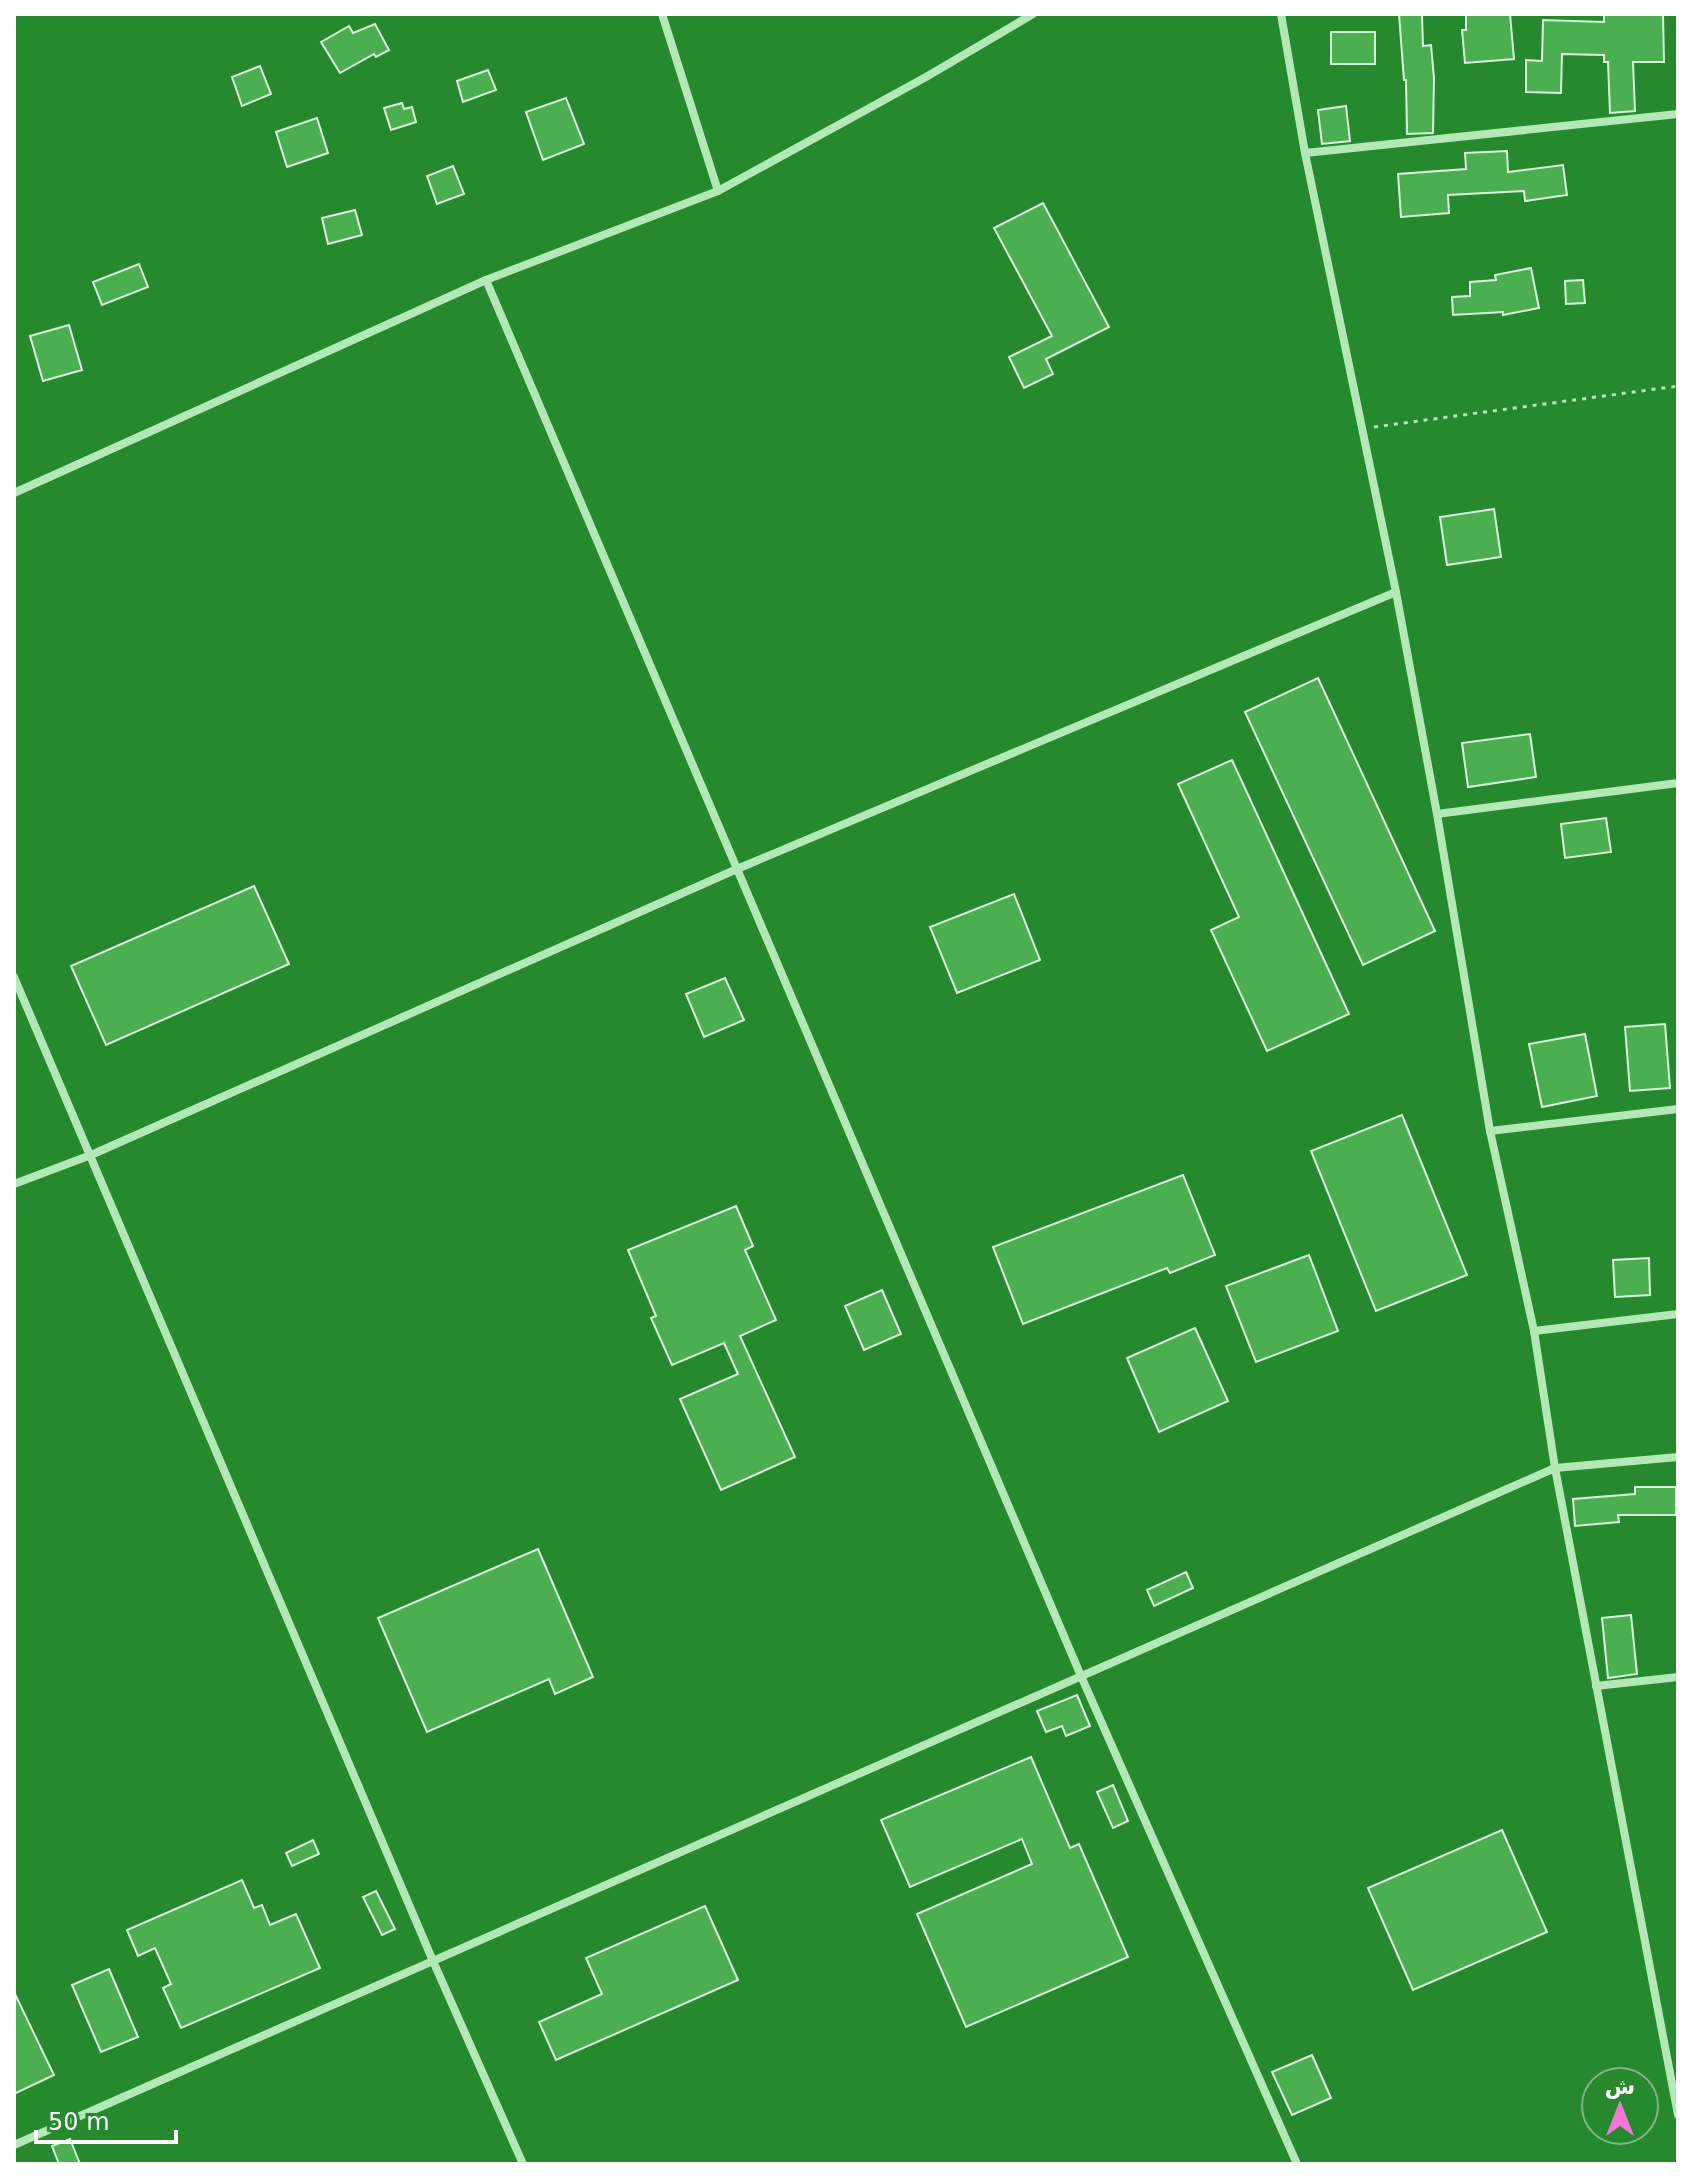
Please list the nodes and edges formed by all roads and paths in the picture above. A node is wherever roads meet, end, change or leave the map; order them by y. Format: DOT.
graph roads {
  1 [pos="662,14"];
  2 [pos="1033,14"];
  3 [pos="1281,14"];
  4 [pos="1678,114"];
  5 [pos="1305,153"];
  6 [pos="718,191"];
  7 [pos="486,280"];
  8 [pos="1678,386"];
  9 [pos="1362,429"];
  10 [pos="14,493"];
  11 [pos="1396,592"];
  12 [pos="1678,783"];
  13 [pos="1437,814"];
  14 [pos="737,869"];
  15 [pos="14,977"];
  16 [pos="1678,1109"];
  17 [pos="1490,1131"];
  18 [pos="91,1155"];
  19 [pos="14,1184"];
  20 [pos="1678,1314"];
  21 [pos="1534,1331"];
  22 [pos="1678,1457"];
  23 [pos="1555,1468"];
  24 [pos="1081,1676"];
  25 [pos="1678,1677"];
  26 [pos="1596,1686"];
  27 [pos="433,1961"];
  28 [pos="1678,2115"];
  29 [pos="14,2145"];
  30 [pos="523,2164"];
  31 [pos="1297,2164"];
  1 -- 6 [label="street"];
  2 -- 6 [label="street"];
  3 -- 5 [label="street"];
  4 -- 5 [label="street"];
  5 -- 9 [label="street"];
  6 -- 7 [label="street"];
  7 -- 10 [label="street"];
  7 -- 14 [label="street"];
  8 -- 9 [label="path"];
  9 -- 11 [label="street"];
  11 -- 13 [label="street"];
  11 -- 14 [label="street"];
  12 -- 13 [label="street"];
  13 -- 17 [label="street"];
  14 -- 18 [label="street"];
  14 -- 24 [label="street"];
  15 -- 18 [label="street"];
  16 -- 17 [label="street"];
  17 -- 21 [label="street"];
  18 -- 19 [label="street"];
  18 -- 27 [label="street"];
  20 -- 21 [label="street"];
  21 -- 23 [label="street"];
  22 -- 23 [label="street"];
  23 -- 24 [label="street"];
  23 -- 26 [label="street"];
  24 -- 27 [label="street"];
  24 -- 31 [label="street"];
  25 -- 26 [label="street"];
  26 -- 28 [label="street"];
  27 -- 29 [label="street"];
  27 -- 30 [label="street"];
}
